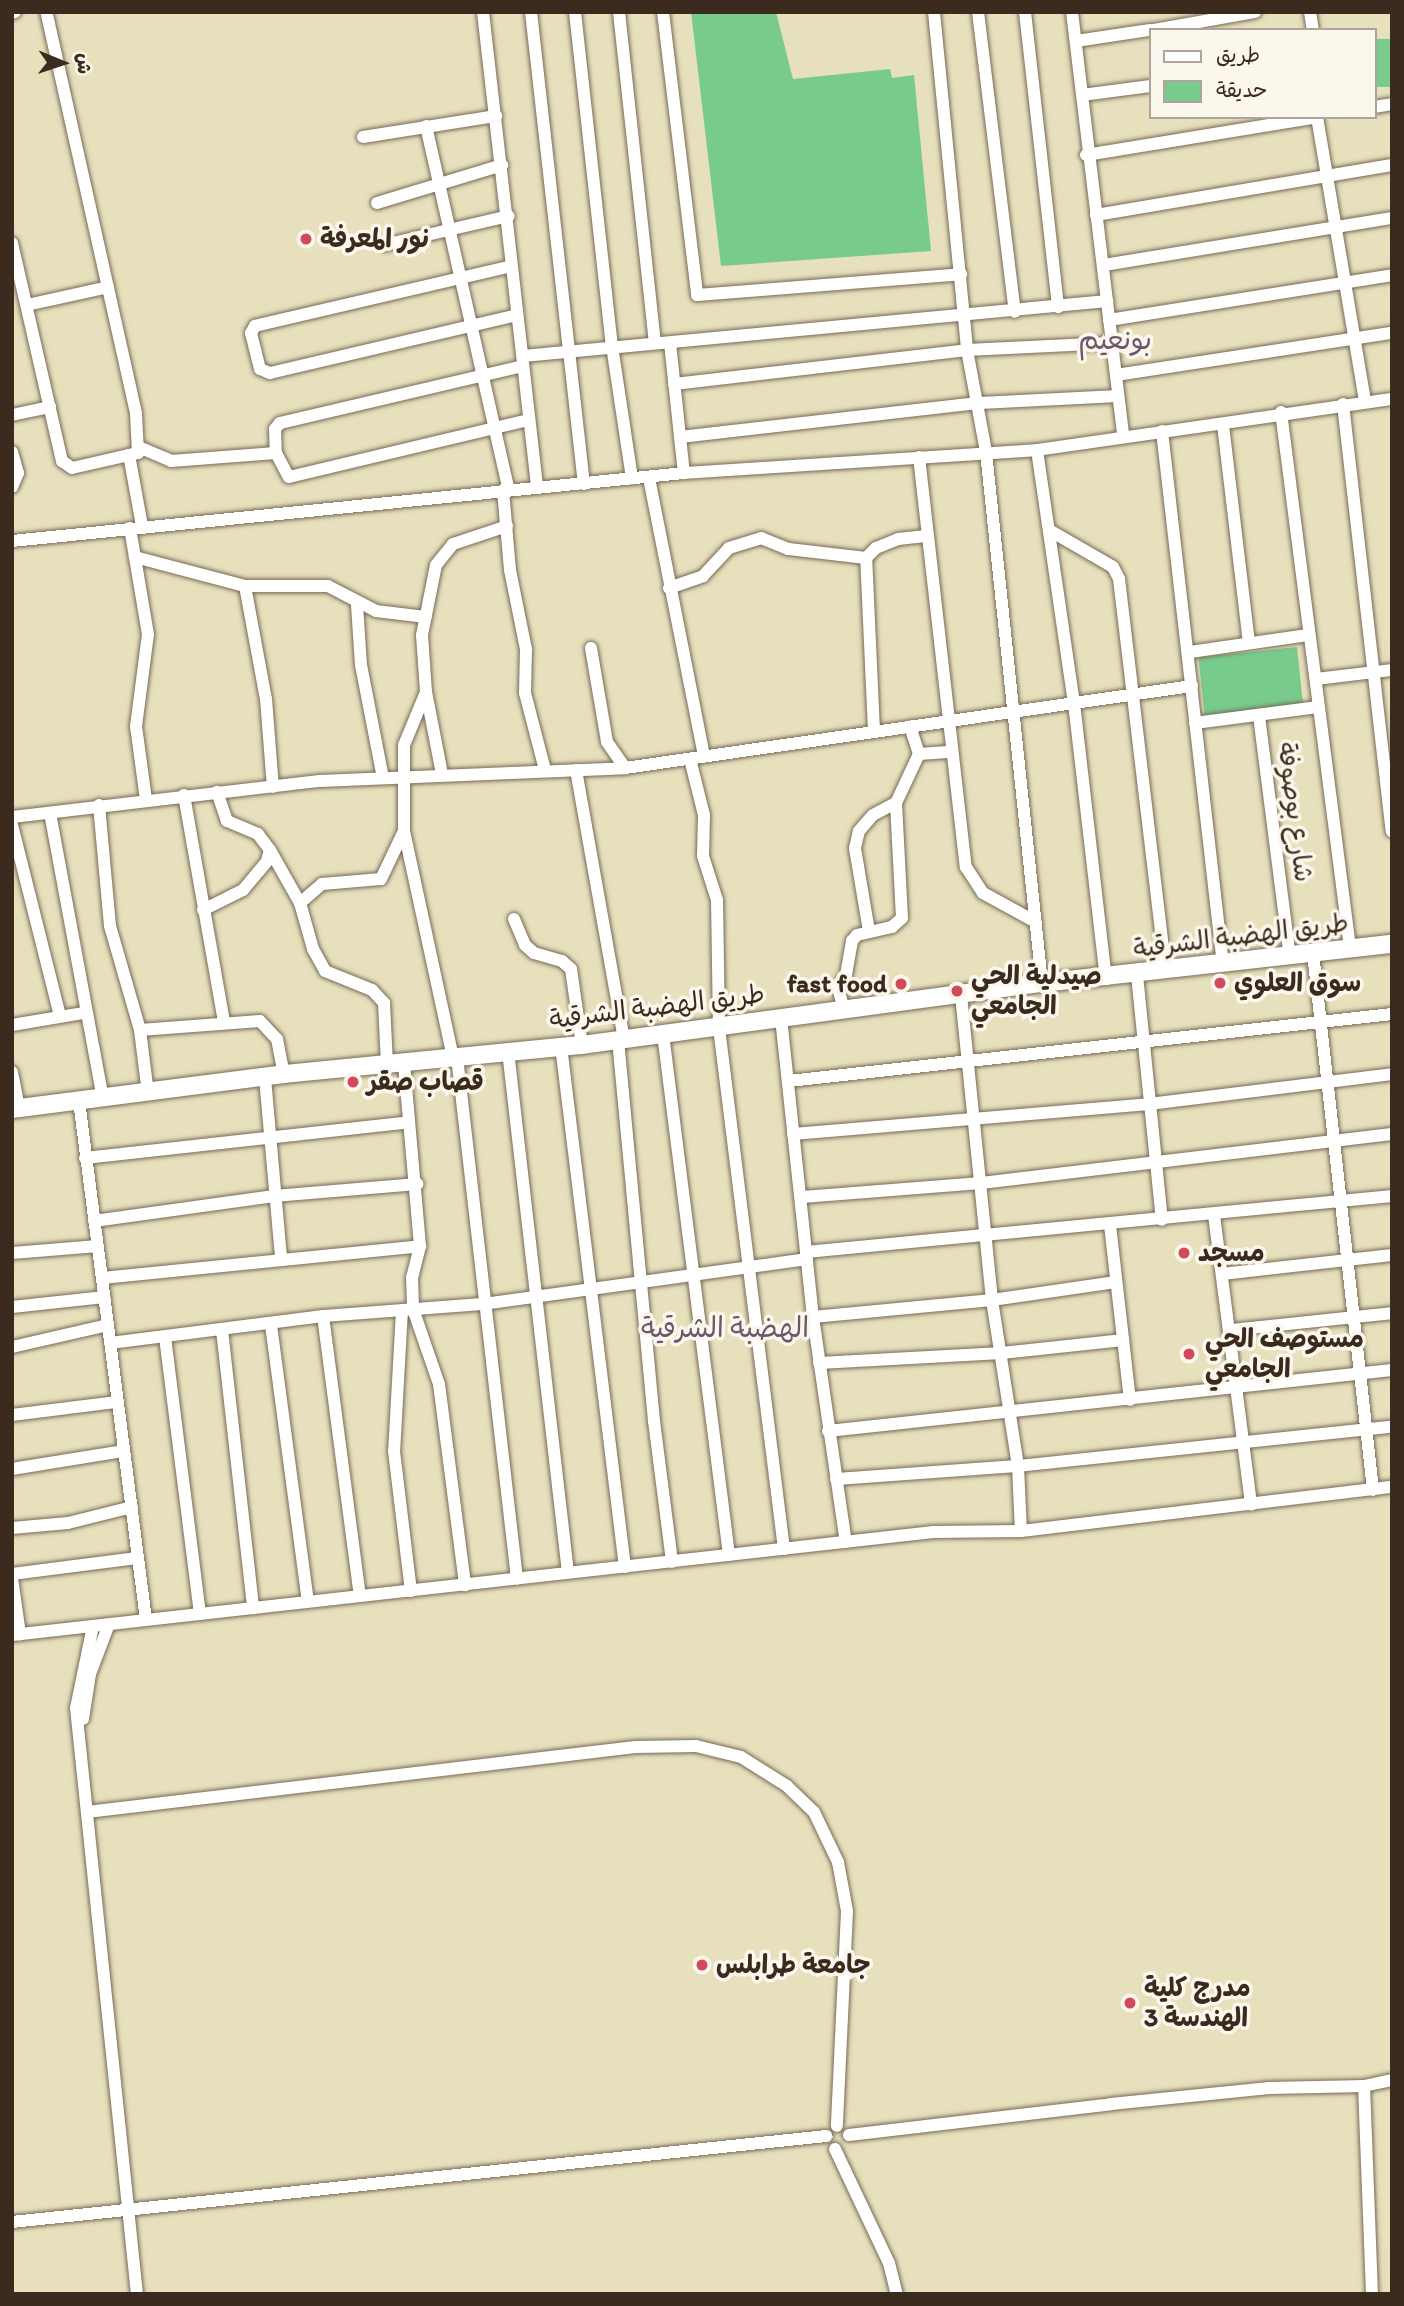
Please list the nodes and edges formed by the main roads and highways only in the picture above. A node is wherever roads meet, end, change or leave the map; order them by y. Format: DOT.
graph roads {
  1 [pos="1392,944"];
  2 [pos="16,1109"];
  1 -- 2 [label="main road, طريق الهضبة الشرقية"];
}
